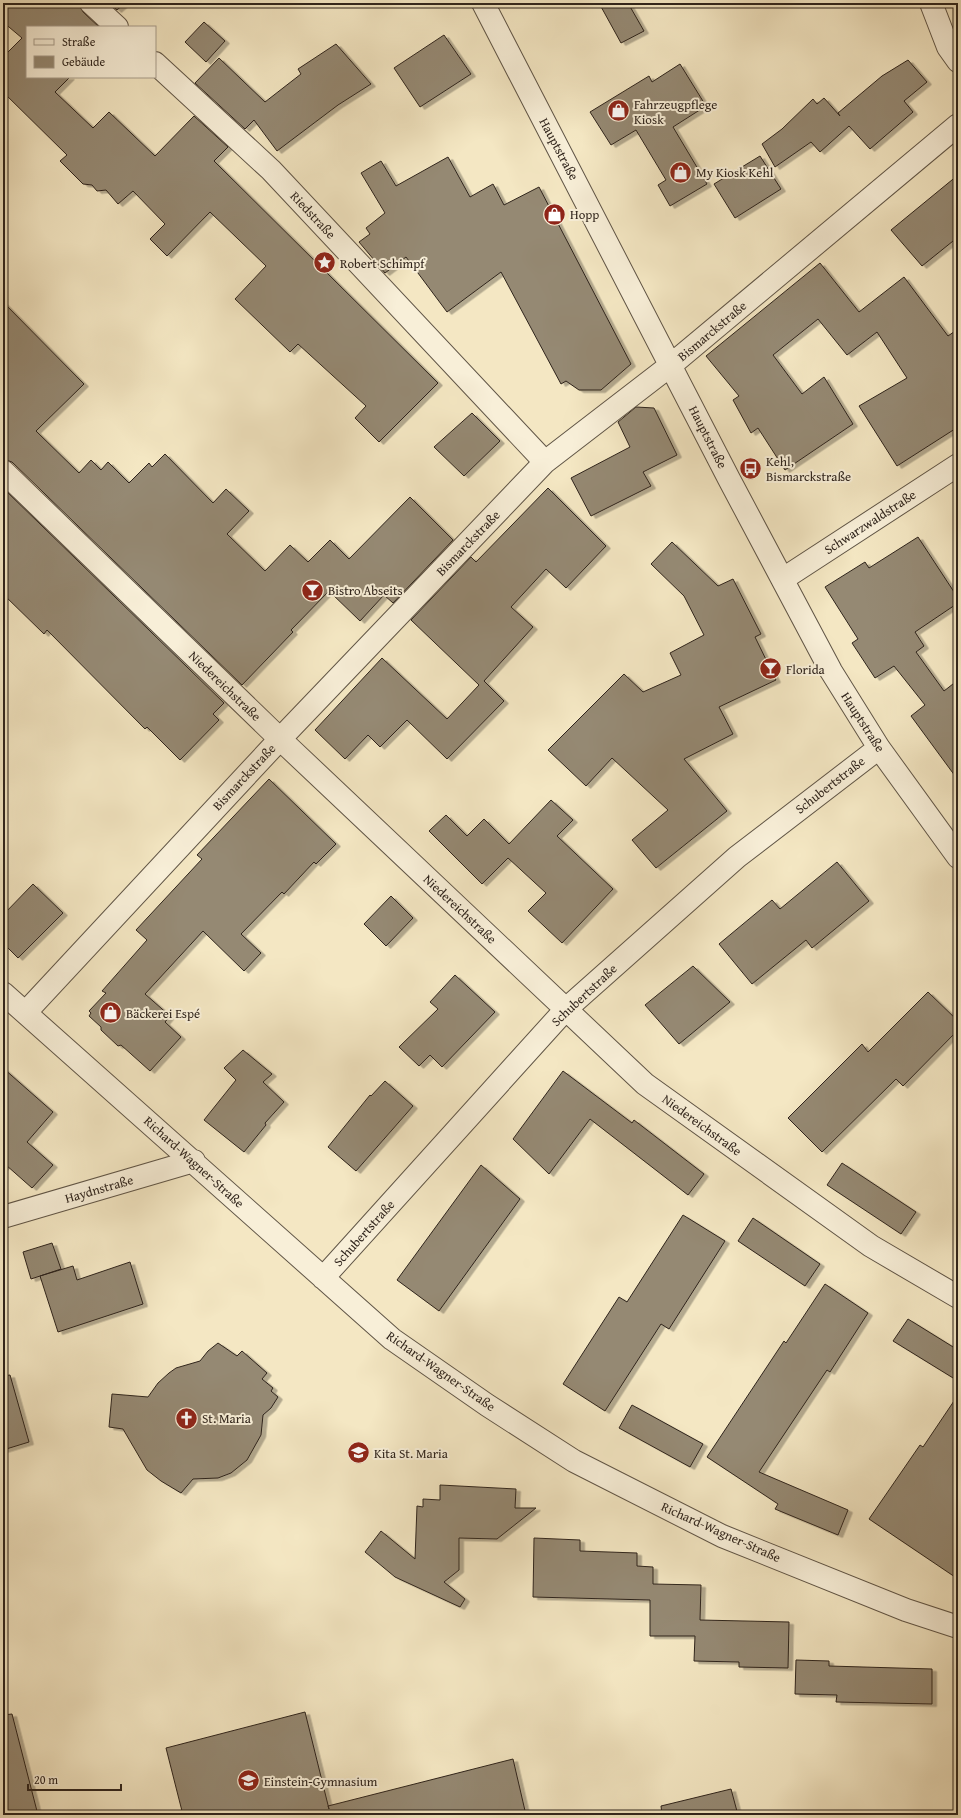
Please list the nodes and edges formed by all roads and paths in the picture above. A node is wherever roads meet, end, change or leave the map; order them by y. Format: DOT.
graph roads {
  1 [pos="91,3"];
  2 [pos="483,3"];
  3 [pos="931,3"];
  4 [pos="116,26"];
  5 [pos="958,61"];
  6 [pos="156,64"];
  7 [pos="958,125"];
  8 [pos="671,365"];
  9 [pos="545,462"];
  10 [pos="958,465"];
  11 [pos="3,471"];
  12 [pos="783,579"];
  13 [pos="280,739"];
  14 [pos="879,748"];
  15 [pos="958,857"];
  16 [pos="3,993"];
  17 [pos="566,1009"];
  18 [pos="26,1012"];
  19 [pos="194,1161"];
  20 [pos="3,1217"];
  21 [pos="323,1278"];
  22 [pos="958,1297"];
  23 [pos="958,1627"];
  1 -- 4 [label="street"];
  2 -- 8 [label="street, Hauptstraße"];
  3 -- 5 [label="street"];
  6 -- 9 [label="street, Riedstraße"];
  7 -- 8 [label="street, Bismarckstraße"];
  8 -- 9 [label="street, Bismarckstraße"];
  8 -- 12 [label="street, Hauptstraße"];
  9 -- 13 [label="street, Bismarckstraße"];
  10 -- 12 [label="street, Schwarzwaldstraße"];
  11 -- 13 [label="street, Niedereichstraße"];
  12 -- 14 [label="street, Hauptstraße"];
  13 -- 17 [label="street, Niedereichstraße"];
  13 -- 18 [label="street, Bismarckstraße"];
  14 -- 15 [label="street, Hauptstraße"];
  14 -- 17 [label="street, Schubertstraße"];
  16 -- 18 [label="street, Richard-Wagner-Straße"];
  17 -- 21 [label="street, Schubertstraße"];
  17 -- 22 [label="street, Niedereichstraße"];
  18 -- 19 [label="street, Richard-Wagner-Straße"];
  19 -- 20 [label="street, Haydnstraße"];
  19 -- 21 [label="street, Richard-Wagner-Straße"];
  21 -- 23 [label="street, Richard-Wagner-Straße"];
}
